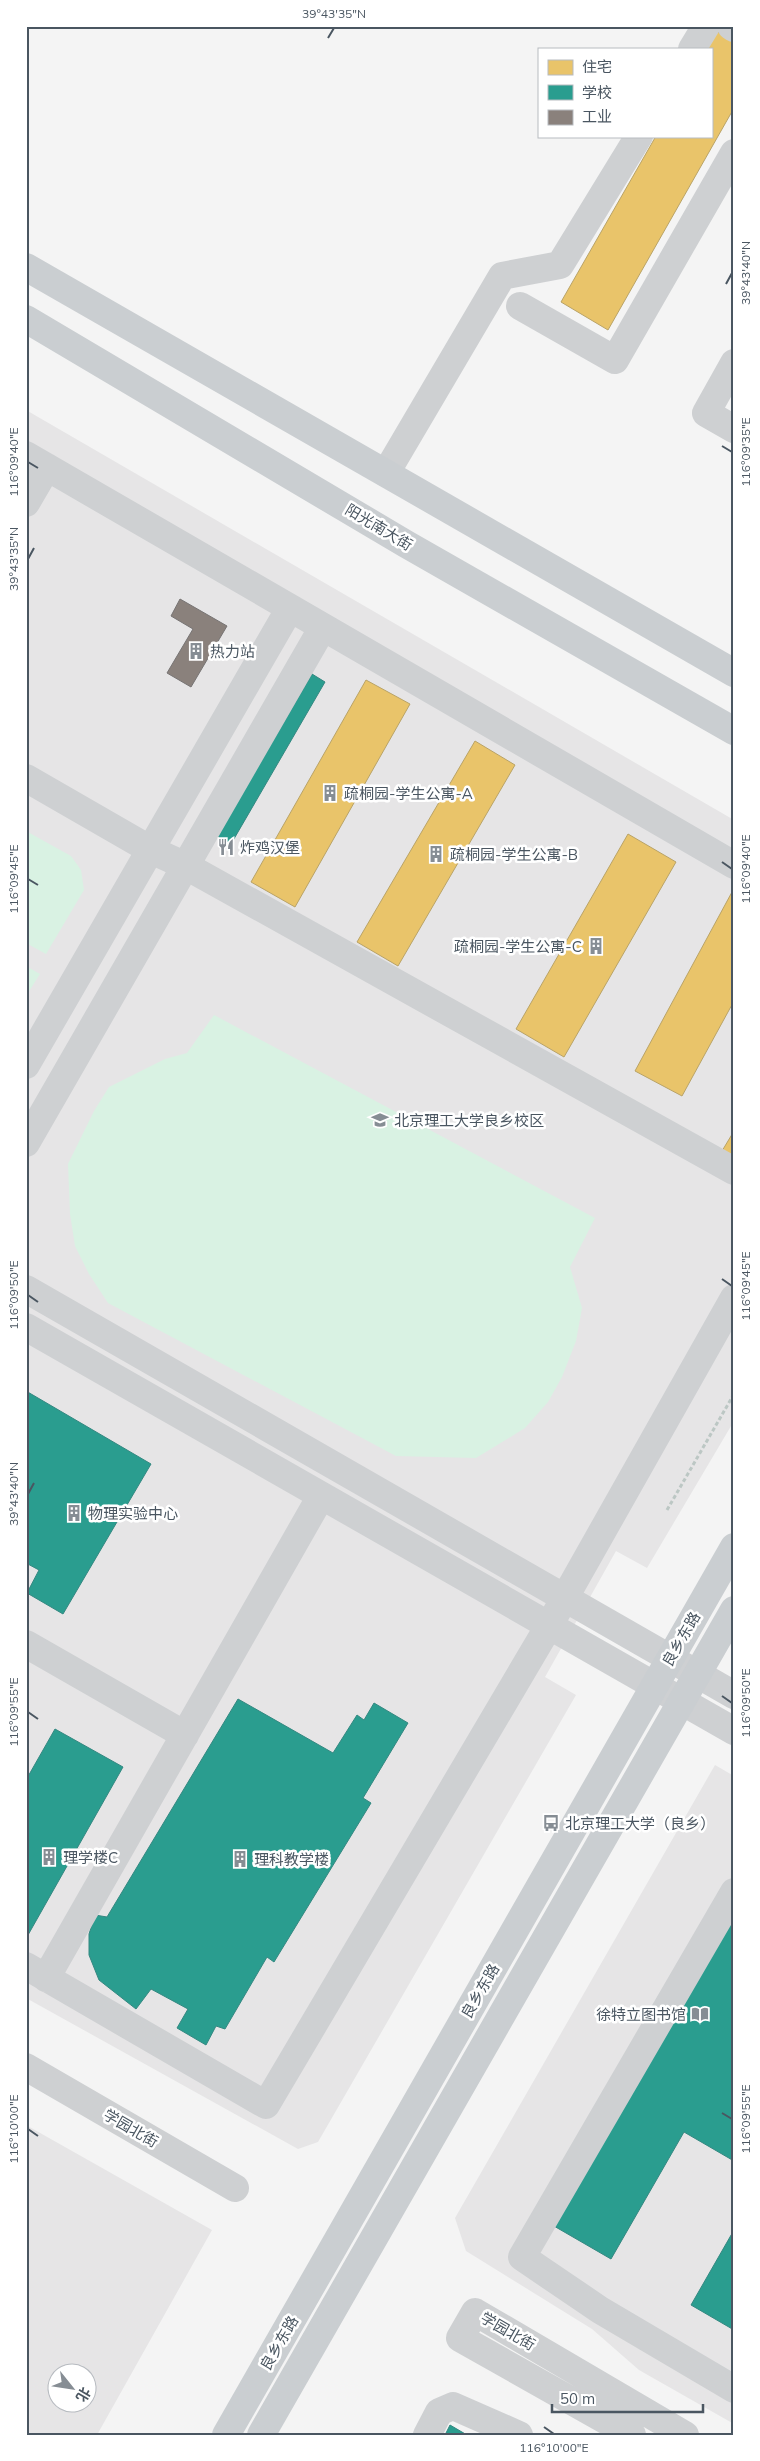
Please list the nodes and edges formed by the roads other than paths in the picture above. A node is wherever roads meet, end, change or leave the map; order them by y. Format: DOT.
graph roads {
  1 [pos="706,26"];
  2 [pos="693,48"];
  3 [pos="638,138"];
  4 [pos="734,153"];
  5 [pos="26,267"];
  6 [pos="520,306"];
  7 [pos="26,318"];
  8 [pos="734,363"];
  9 [pos="734,429"];
  10 [pos="37,461"];
  11 [pos="386,473"];
  12 [pos="26,503"];
  13 [pos="290,608"];
  14 [pos="323,627"];
  15 [pos="734,673"];
  16 [pos="734,731"];
  17 [pos="26,778"];
  18 [pos="151,850"];
  19 [pos="734,865"];
  20 [pos="186,866"];
  21 [pos="26,1065"];
  22 [pos="26,1143"];
  23 [pos="734,1171"];
  24 [pos="26,1289"];
  25 [pos="734,1298"];
  26 [pos="26,1327"];
  27 [pos="321,1496"];
  28 [pos="734,1547"];
  29 [pos="574,1603"];
  30 [pos="734,1610"];
  31 [pos="559,1629"];
  32 [pos="26,1644"];
  33 [pos="670,1658"];
  34 [pos="697,1674"];
  35 [pos="655,1685"];
  36 [pos="734,1696"];
  37 [pos="682,1701"];
  38 [pos="734,1731"];
  39 [pos="185,1735"];
  40 [pos="734,1892"];
  41 [pos="36,1972"];
  42 [pos="26,2067"];
  43 [pos="235,2188"];
  44 [pos="336,2245"];
  45 [pos="361,2259"];
  46 [pos="734,2389"];
  47 [pos="226,2435"];
  48 [pos="261,2435"];
  49 [pos="427,2435"];
  50 [pos="520,2435"];
  51 [pos="632,2435"];
  52 [pos="685,2435"];
  1 -- 2 [label="street"];
  3 -- 11 [label="street"];
  4 -- 6 [label="street"];
  5 -- 11 [label="main road"];
  7 -- 16 [label="main road, 阳光南大街"];
  8 -- 9 [label="street"];
  10 -- 12 [label="street"];
  10 -- 13 [label="street"];
  11 -- 15 [label="main road"];
  13 -- 14 [label="street"];
  13 -- 18 [label="street"];
  14 -- 19 [label="street"];
  14 -- 20 [label="street"];
  17 -- 18 [label="street"];
  18 -- 20 [label="street"];
  18 -- 21 [label="street"];
  20 -- 22 [label="street"];
  20 -- 23 [label="street"];
  24 -- 29 [label="street"];
  25 -- 29 [label="street"];
  26 -- 27 [label="street"];
  27 -- 31 [label="street"];
  27 -- 39 [label="street"];
  28 -- 33 [label="main road, 良乡东路"];
  29 -- 31 [label="street"];
  29 -- 33 [label="street"];
  30 -- 34 [label="main road, 良乡东路"];
  31 -- 35 [label="street"];
  31 -- 41 [label="street"];
  32 -- 39 [label="street"];
  33 -- 34 [label="street"];
  33 -- 35 [label="main road, 良乡东路"];
  34 -- 36 [label="street"];
  34 -- 37 [label="main road, 良乡东路"];
  35 -- 37 [label="street"];
  35 -- 44 [label="main road, 良乡东路"];
  37 -- 38 [label="street"];
  37 -- 45 [label="main road, 良乡东路"];
  39 -- 41 [label="street"];
  40 -- 46 [label="street"];
  42 -- 43 [label="street, 学园北街"];
  44 -- 45 [label="main road"];
  44 -- 47 [label="main road, 良乡东路"];
  45 -- 48 [label="main road, 良乡东路"];
  49 -- 50 [label="street"];
  51 -- 52 [label="street, 学园北街"];
}
